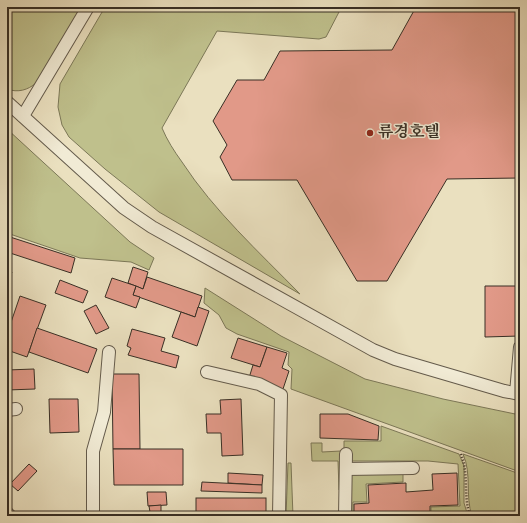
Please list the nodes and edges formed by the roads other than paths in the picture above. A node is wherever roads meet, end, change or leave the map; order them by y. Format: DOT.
graph roads {
  1 [pos="88,7"];
  2 [pos="7,102"];
  3 [pos="22,116"];
  4 [pos="520,347"];
  5 [pos="109,352"];
  6 [pos="207,372"];
  7 [pos="518,394"];
  8 [pos="346,454"];
  9 [pos="413,468"];
  10 [pos="346,470"];
  11 [pos="7,513"];
  12 [pos="10,516"];
  13 [pos="93,516"];
  14 [pos="279,516"];
  15 [pos="345,516"];
  1 -- 3 [label="street"];
  2 -- 3 [label="street"];
  3 -- 7 [label="street"];
  4 -- 7 [label="street"];
  5 -- 13 [label="street"];
  6 -- 14 [label="street"];
  8 -- 10 [label="street"];
  9 -- 10 [label="street"];
  10 -- 15 [label="street"];
  11 -- 12 [label="street"];
}
